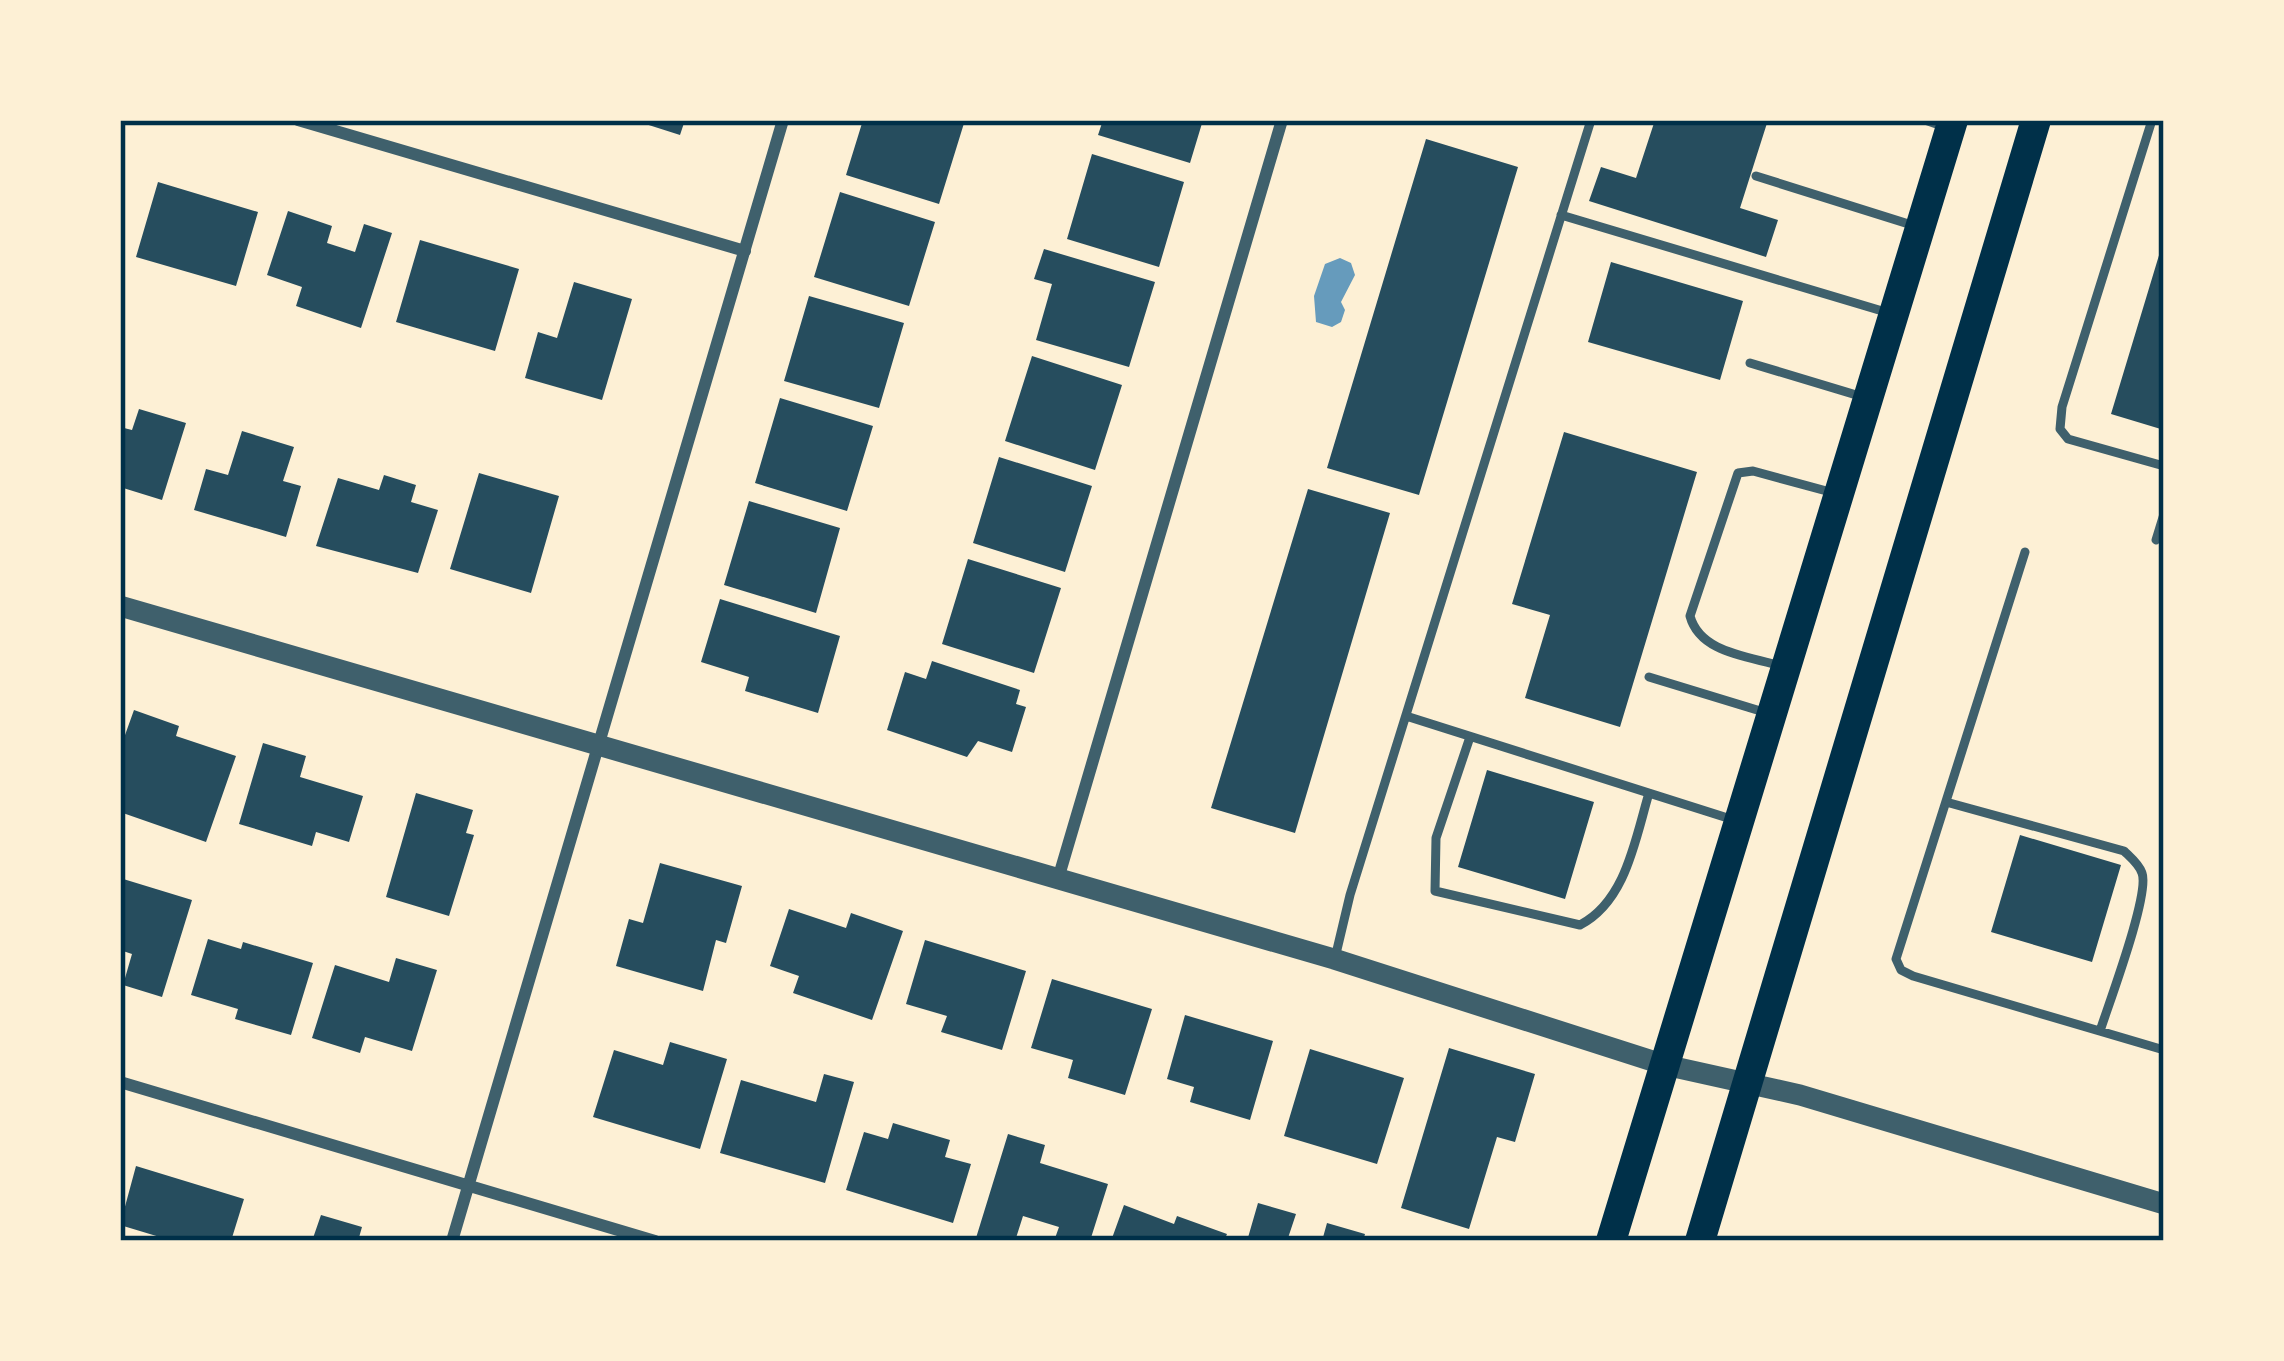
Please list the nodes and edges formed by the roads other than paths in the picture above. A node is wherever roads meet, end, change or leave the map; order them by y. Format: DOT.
graph roads {
  1 [pos="298,120"];
  2 [pos="783,120"];
  3 [pos="1282,120"];
  4 [pos="1591,120"];
  5 [pos="2036,120"];
  6 [pos="2152,120"];
  7 [pos="1943,123"];
  8 [pos="1756,176"];
  9 [pos="1561,215"];
  10 [pos="1920,228"];
  11 [pos="745,251"];
  12 [pos="1894,315"];
  13 [pos="1750,363"];
  14 [pos="1868,399"];
  15 [pos="2164,466"];
  16 [pos="1839,495"];
  17 [pos="2164,514"];
  18 [pos="2156,540"];
  19 [pos="2025,551"];
  20 [pos="120,606"];
  21 [pos="1786,667"];
  22 [pos="1649,677"];
  23 [pos="1772,715"];
  24 [pos="1406,716"];
  25 [pos="1470,737"];
  26 [pos="598,746"];
  27 [pos="1649,793"];
  28 [pos="1946,802"];
  29 [pos="1739,822"];
  30 [pos="1058,879"];
  31 [pos="1334,959"];
  32 [pos="2100,1031"];
  33 [pos="2164,1050"];
  34 [pos="1665,1065"];
  35 [pos="120,1082"];
  36 [pos="1747,1084"];
  37 [pos="469,1186"];
  38 [pos="2164,1204"];
  39 [pos="452,1241"];
  40 [pos="655,1241"];
  41 [pos="1611,1241"];
  42 [pos="1700,1241"];
  1 -- 11 [label="street"];
  2 -- 11 [label="street"];
  3 -- 30 [label="street"];
  4 -- 9 [label="lane"];
  5 -- 36 [label="main road"];
  6 -- 15 [label="lane"];
  7 -- 10 [label="main road"];
  8 -- 10 [label="lane"];
  9 -- 12 [label="lane"];
  9 -- 24 [label="lane"];
  10 -- 12 [label="main road"];
  11 -- 26 [label="street"];
  12 -- 14 [label="main road"];
  13 -- 14 [label="lane"];
  14 -- 16 [label="main road"];
  16 -- 21 [label="main road"];
  16 -- 21 [label="lane"];
  17 -- 18 [label="lane"];
  19 -- 28 [label="lane"];
  20 -- 26 [label="street"];
  21 -- 23 [label="main road"];
  22 -- 23 [label="lane"];
  23 -- 29 [label="main road"];
  24 -- 25 [label="lane"];
  24 -- 31 [label="lane"];
  25 -- 27 [label="lane"];
  25 -- 27 [label="lane"];
  26 -- 30 [label="street"];
  26 -- 37 [label="street"];
  27 -- 29 [label="lane"];
  28 -- 32 [label="lane"];
  28 -- 32 [label="lane"];
  29 -- 34 [label="main road"];
  30 -- 31 [label="street"];
  31 -- 34 [label="street"];
  32 -- 33 [label="lane"];
  34 -- 36 [label="street"];
  34 -- 41 [label="main road"];
  35 -- 37 [label="street"];
  36 -- 38 [label="street"];
  36 -- 42 [label="main road"];
  37 -- 39 [label="street"];
  37 -- 40 [label="street"];
}
